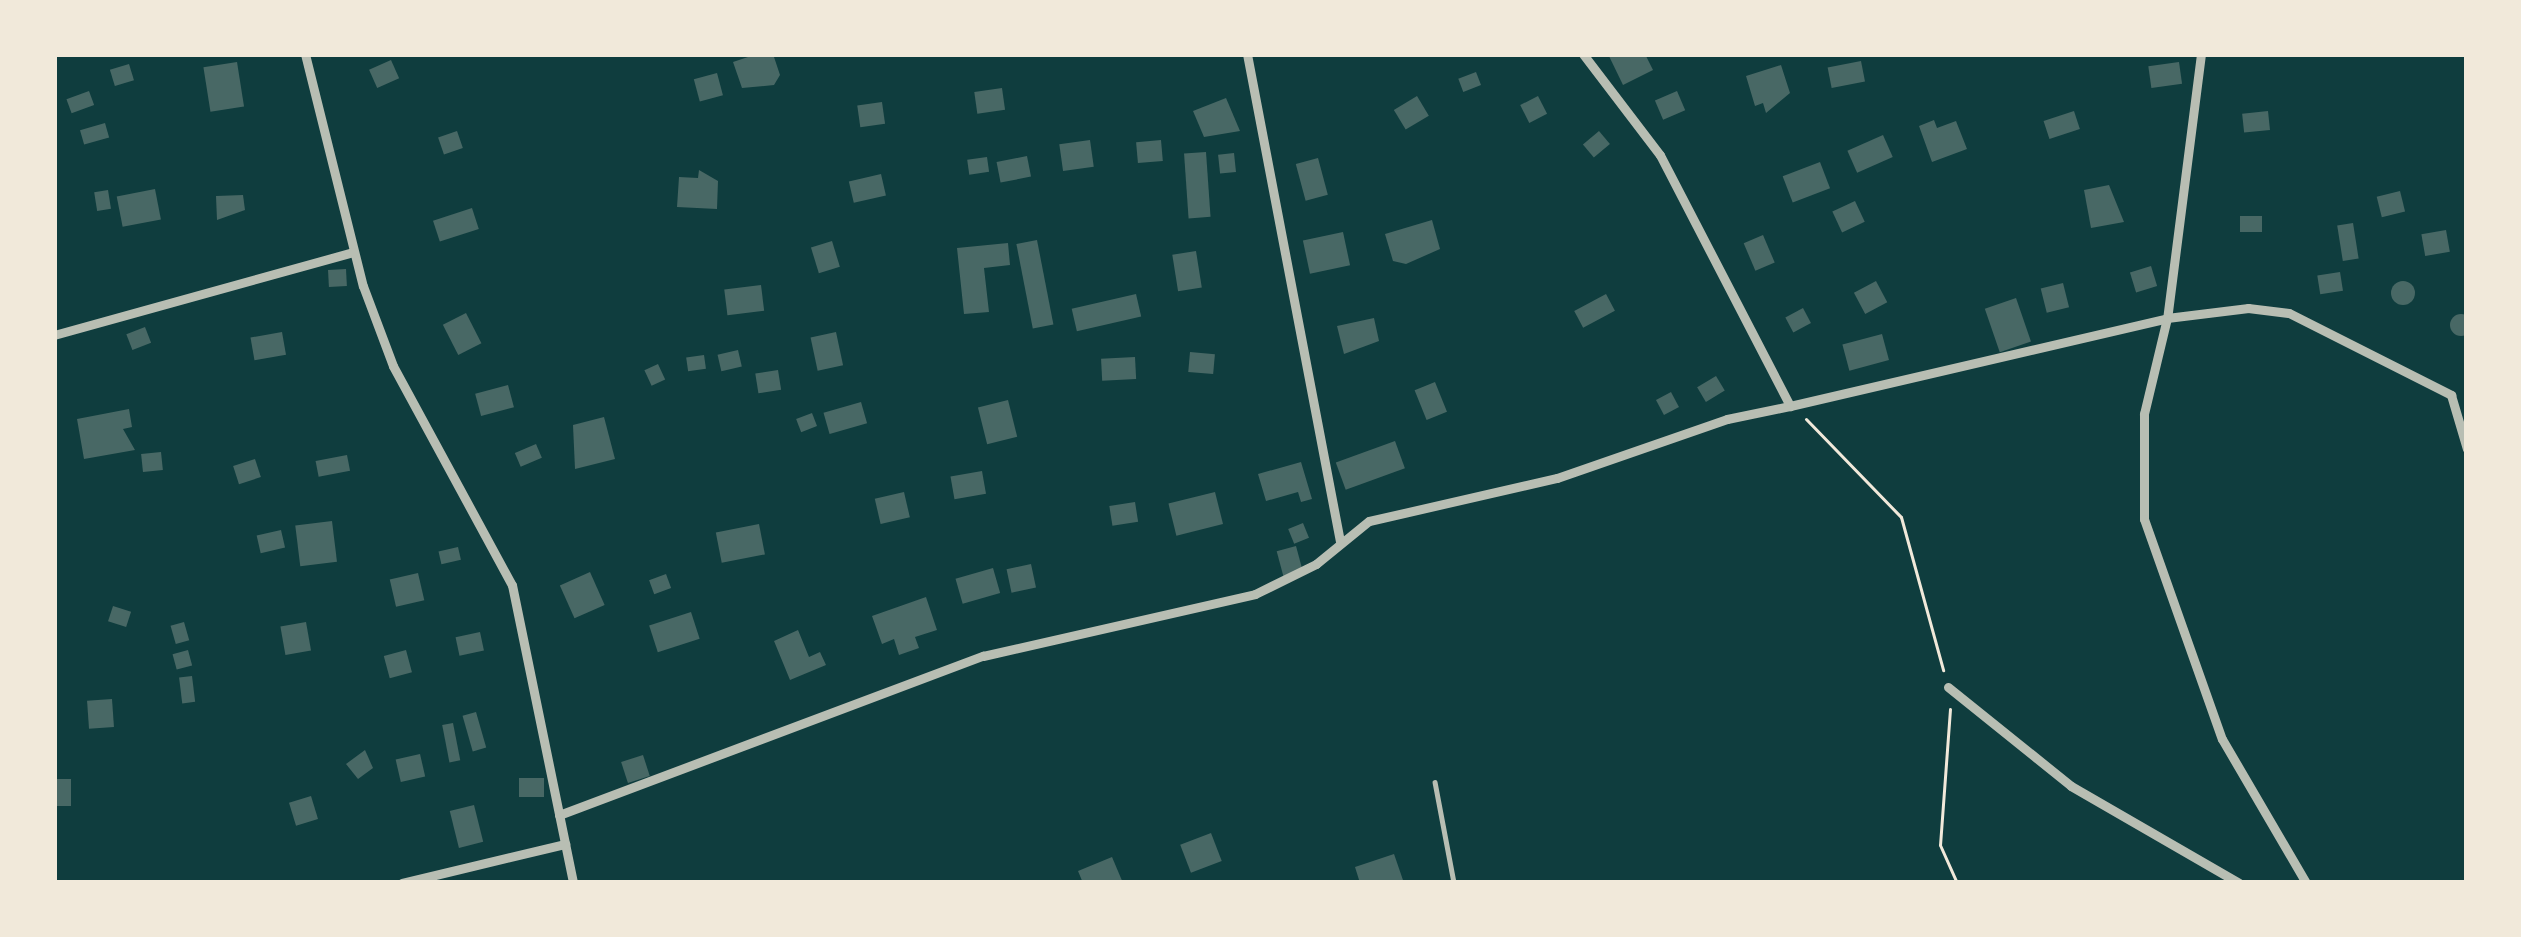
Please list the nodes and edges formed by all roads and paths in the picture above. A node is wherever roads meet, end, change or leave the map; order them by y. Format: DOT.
graph roads {
  1 [pos="305,54"];
  2 [pos="1246,54"];
  3 [pos="1583,54"];
  4 [pos="2201,54"];
  5 [pos="354,252"];
  6 [pos="2168,318"];
  7 [pos="54,335"];
  8 [pos="2467,391"];
  9 [pos="2451,395"];
  10 [pos="1790,406"];
  11 [pos="2467,448"];
  12 [pos="1340,541"];
  13 [pos="1948,687"];
  14 [pos="1435,782"];
  15 [pos="559,815"];
  16 [pos="565,844"];
  17 [pos="402,883"];
  18 [pos="573,883"];
  19 [pos="1454,883"];
  20 [pos="1957,883"];
  21 [pos="2240,883"];
  22 [pos="2306,883"];
  1 -- 5 [label="street"];
  2 -- 12 [label="street"];
  3 -- 10 [label="street"];
  4 -- 6 [label="street"];
  5 -- 7 [label="street"];
  5 -- 15 [label="street"];
  6 -- 9 [label="street"];
  6 -- 10 [label="street"];
  6 -- 22 [label="street"];
  8 -- 9 [label="street"];
  9 -- 11 [label="street"];
  10 -- 12 [label="street"];
  10 -- 13 [label="path"];
  12 -- 15 [label="street"];
  13 -- 20 [label="path"];
  13 -- 21 [label="street"];
  14 -- 19 [label="lane"];
  15 -- 16 [label="street"];
  16 -- 17 [label="street"];
  16 -- 18 [label="street"];
}
